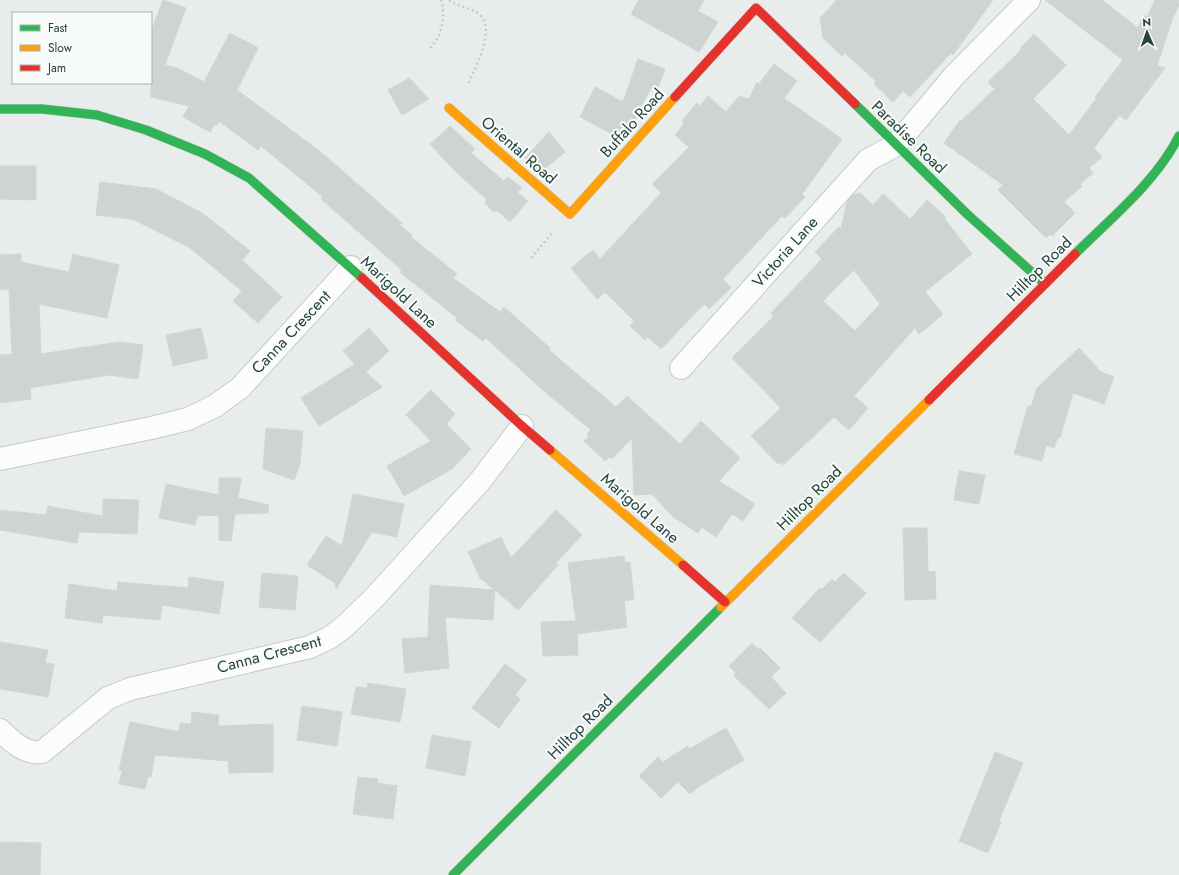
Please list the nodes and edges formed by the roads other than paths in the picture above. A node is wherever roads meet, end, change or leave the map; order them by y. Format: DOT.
graph roads {
  1 [pos="1029,0"];
  2 [pos="756,8"];
  3 [pos="449,108"];
  4 [pos="0,109"];
  5 [pos="1179,136"];
  6 [pos="896,145"];
  7 [pos="570,214"];
  8 [pos="351,267"];
  9 [pos="1045,284"];
  10 [pos="682,368"];
  11 [pos="522,426"];
  12 [pos="0,459"];
  13 [pos="725,602"];
  14 [pos="0,730"];
  15 [pos="454,875"];
  1 -- 6 [label="street"];
  2 -- 6 [label="street, Paradise Road"];
  2 -- 7 [label="street, Buffalo Road"];
  3 -- 7 [label="street, Oriental Road"];
  4 -- 8 [label="street, Marigold Lane"];
  5 -- 9 [label="street, Hilltop Road"];
  6 -- 9 [label="street, Paradise Road"];
  6 -- 10 [label="street, Victoria Lane"];
  8 -- 11 [label="street, Marigold Lane"];
  8 -- 12 [label="street, Canna Crescent"];
  9 -- 13 [label="street, Hilltop Road"];
  11 -- 13 [label="street, Marigold Lane"];
  11 -- 14 [label="street, Canna Crescent"];
  13 -- 15 [label="street, Hilltop Road"];
}
